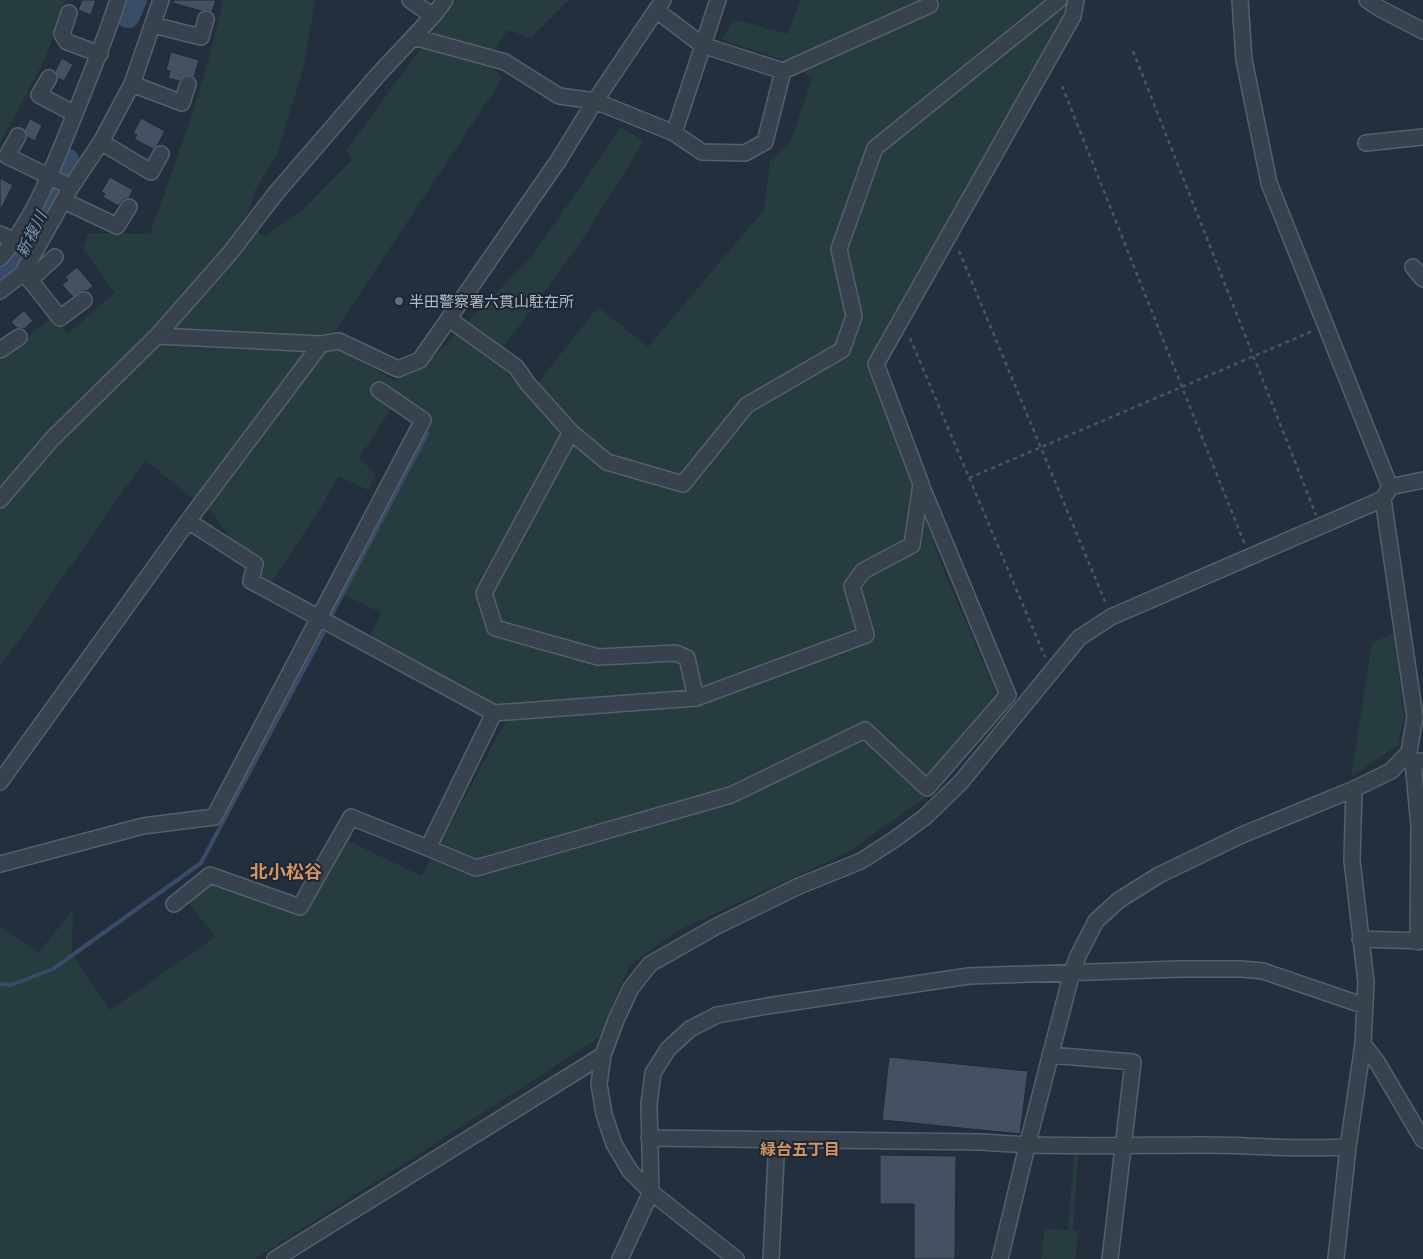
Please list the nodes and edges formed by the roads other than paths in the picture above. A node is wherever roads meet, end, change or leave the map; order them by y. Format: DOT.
graph roads {
  1 [pos="118,0"];
  2 [pos="160,0"];
  3 [pos="410,0"];
  4 [pos="445,0"];
  5 [pos="718,0"];
  6 [pos="1059,0"];
  7 [pos="1076,0"];
  8 [pos="1240,0"];
  9 [pos="1367,0"];
  10 [pos="659,5"];
  11 [pos="930,5"];
  12 [pos="70,13"];
  13 [pos="433,16"];
  14 [pos="206,19"];
  15 [pos="153,25"];
  16 [pos="1423,31"];
  17 [pos="414,37"];
  18 [pos="702,45"];
  19 [pos="100,54"];
  20 [pos="783,71"];
  21 [pos="49,78"];
  22 [pos="132,84"];
  23 [pos="188,84"];
  24 [pos="595,101"];
  25 [pos="75,114"];
  26 [pos="674,133"];
  27 [pos="18,136"];
  28 [pos="1423,137"];
  29 [pos="101,142"];
  30 [pos="1366,143"];
  31 [pos="161,154"];
  32 [pos="49,177"];
  33 [pos="71,188"];
  34 [pos="64,202"];
  35 [pos="128,208"];
  36 [pos="0,234"];
  37 [pos="15,241"];
  38 [pos="55,257"];
  39 [pos="0,258"];
  40 [pos="1412,267"];
  41 [pos="26,277"];
  42 [pos="1423,279"];
  43 [pos="0,291"];
  44 [pos="84,300"];
  45 [pos="449,319"];
  46 [pos="156,336"];
  47 [pos="19,337"];
  48 [pos="321,344"];
  49 [pos="0,350"];
  50 [pos="379,390"];
  51 [pos="571,432"];
  52 [pos="1423,480"];
  53 [pos="921,484"];
  54 [pos="1386,493"];
  55 [pos="0,500"];
  56 [pos="188,520"];
  57 [pos="320,617"];
  58 [pos="696,698"];
  59 [pos="494,713"];
  60 [pos="1423,761"];
  61 [pos="0,782"];
  62 [pos="1354,789"];
  63 [pos="1421,826"];
  64 [pos="428,848"];
  65 [pos="0,864"];
  66 [pos="174,904"];
  67 [pos="1360,939"];
  68 [pos="1420,941"];
  69 [pos="1072,972"];
  70 [pos="1365,1006"];
  71 [pos="1364,1044"];
  72 [pos="603,1054"];
  73 [pos="1050,1055"];
  74 [pos="649,1138"];
  75 [pos="777,1140"];
  76 [pos="1423,1140"];
  77 [pos="1123,1145"];
  78 [pos="1027,1146"];
  79 [pos="1348,1147"];
  80 [pos="651,1192"];
  81 [pos="275,1259"];
  82 [pos="620,1259"];
  83 [pos="736,1259"];
  84 [pos="770,1259"];
  85 [pos="1000,1259"];
  86 [pos="1110,1259"];
  87 [pos="1336,1259"];
  1 -- 19 [label="street"];
  2 -- 15 [label="street"];
  3 -- 13 [label="street"];
  4 -- 13 [label="street"];
  5 -- 18 [label="street"];
  6 -- 51 [label="street"];
  7 -- 53 [label="street"];
  8 -- 54 [label="street"];
  9 -- 16 [label="street"];
  10 -- 18 [label="street"];
  10 -- 24 [label="street"];
  11 -- 20 [label="street"];
  12 -- 19 [label="street"];
  13 -- 17 [label="street"];
  14 -- 15 [label="street"];
  15 -- 22 [label="street"];
  17 -- 24 [label="street"];
  17 -- 46 [label="street"];
  18 -- 20 [label="street"];
  18 -- 26 [label="street"];
  19 -- 25 [label="street"];
  20 -- 26 [label="street"];
  21 -- 25 [label="street"];
  22 -- 23 [label="street"];
  22 -- 29 [label="street"];
  24 -- 26 [label="street"];
  24 -- 45 [label="street"];
  25 -- 32 [label="street"];
  27 -- 32 [label="street"];
  28 -- 30 [label="street"];
  29 -- 31 [label="street"];
  29 -- 33 [label="street"];
  32 -- 33 [label="street"];
  32 -- 37 [label="street"];
  33 -- 34 [label="street"];
  34 -- 35 [label="street"];
  34 -- 41 [label="street"];
  36 -- 37 [label="street"];
  37 -- 39 [label="street"];
  38 -- 41 [label="street"];
  40 -- 42 [label="street"];
  41 -- 43 [label="street"];
  41 -- 44 [label="street"];
  45 -- 48 [label="street"];
  45 -- 51 [label="street"];
  46 -- 48 [label="street"];
  46 -- 55 [label="street"];
  47 -- 49 [label="street"];
  48 -- 56 [label="street"];
  50 -- 57 [label="street"];
  51 -- 58 [label="street"];
  52 -- 54 [label="street"];
  53 -- 58 [label="street"];
  53 -- 64 [label="street"];
  54 -- 62 [label="street"];
  54 -- 72 [label="street"];
  56 -- 57 [label="street"];
  56 -- 61 [label="street"];
  57 -- 59 [label="street"];
  57 -- 65 [label="street"];
  58 -- 59 [label="street"];
  59 -- 64 [label="street"];
  60 -- 63 [label="street"];
  62 -- 67 [label="street"];
  62 -- 69 [label="street"];
  63 -- 68 [label="street"];
  64 -- 66 [label="street"];
  67 -- 68 [label="street"];
  67 -- 70 [label="street"];
  69 -- 70 [label="street"];
  69 -- 73 [label="street"];
  69 -- 74 [label="street"];
  70 -- 71 [label="street"];
  71 -- 76 [label="street"];
  71 -- 79 [label="street"];
  72 -- 80 [label="street"];
  72 -- 81 [label="street"];
  73 -- 77 [label="street"];
  73 -- 78 [label="street"];
  74 -- 75 [label="street"];
  74 -- 80 [label="street"];
  75 -- 78 [label="street"];
  75 -- 84 [label="street"];
  77 -- 78 [label="street"];
  77 -- 79 [label="street"];
  77 -- 86 [label="street"];
  78 -- 85 [label="street"];
  79 -- 87 [label="street"];
  80 -- 82 [label="street"];
  80 -- 83 [label="street"];
}
